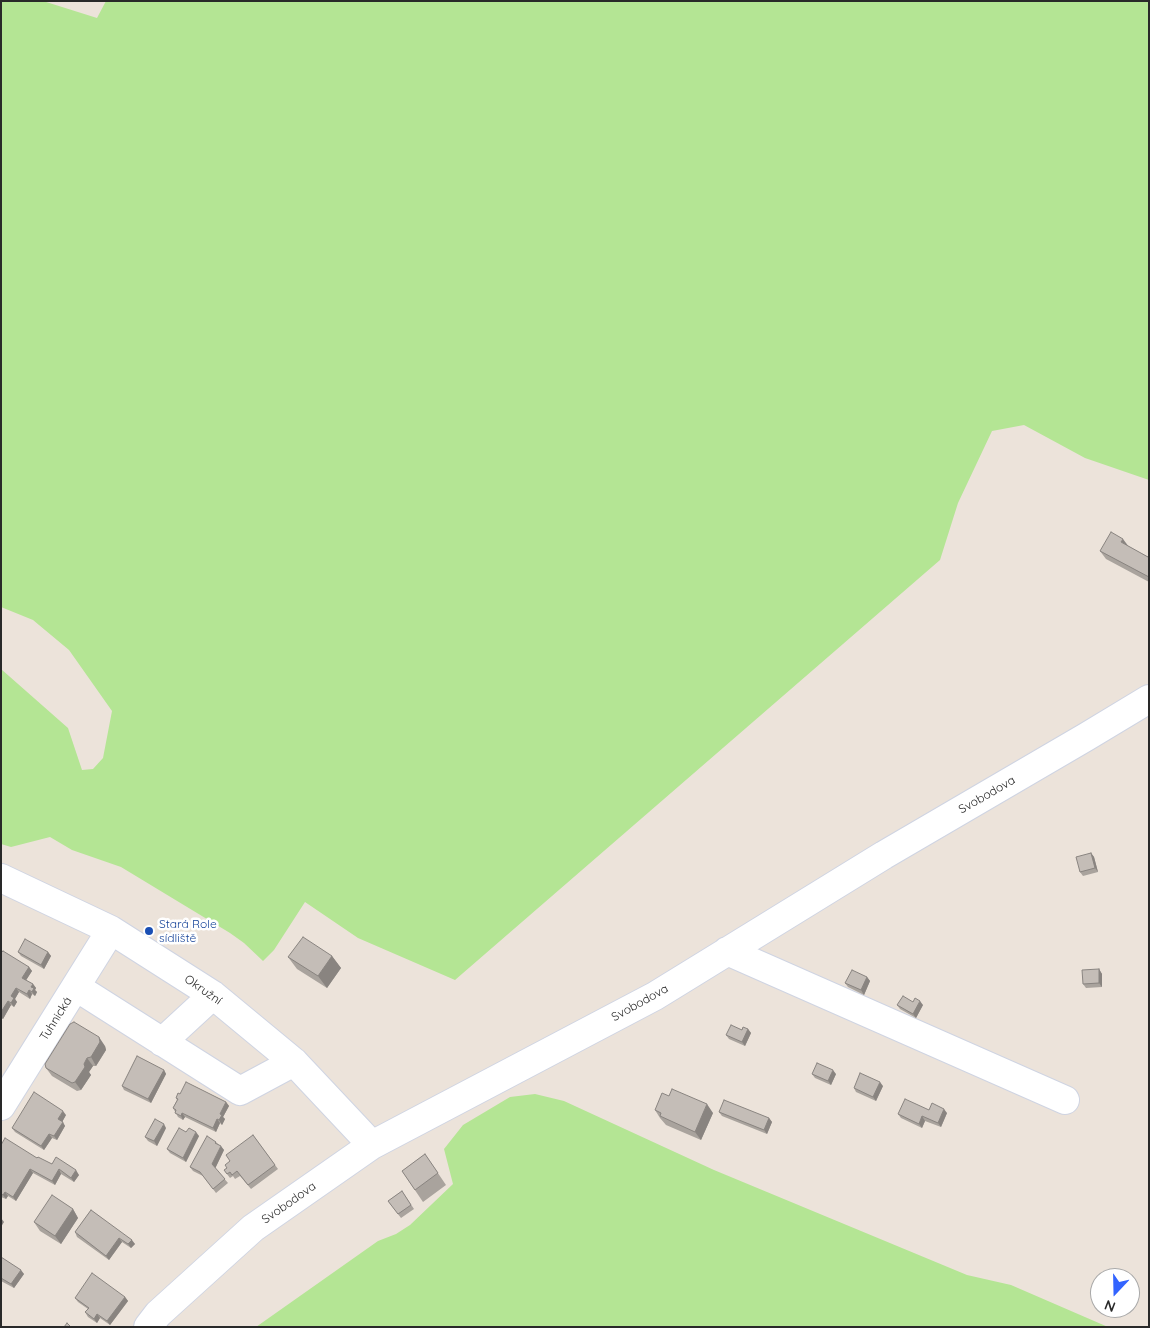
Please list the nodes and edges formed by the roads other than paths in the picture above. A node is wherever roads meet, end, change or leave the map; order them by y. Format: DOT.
graph roads {
  1 [pos="1149,698"];
  2 [pos="1,878"];
  3 [pos="111,930"];
  4 [pos="727,951"];
  5 [pos="76,987"];
  6 [pos="213,995"];
  7 [pos="162,1042"];
  8 [pos="294,1062"];
  9 [pos="1065,1100"];
  10 [pos="1,1106"];
  11 [pos="372,1146"];
  12 [pos="148,1327"];
  1 -- 4 [label="street, Svobodova"];
  2 -- 3 [label="street, Okružní"];
  3 -- 5 [label="street, Tuhnická"];
  3 -- 6 [label="street, Okružní"];
  4 -- 9 [label="street"];
  4 -- 11 [label="street, Svobodova"];
  5 -- 7 [label="street"];
  5 -- 10 [label="street, Tuhnická"];
  6 -- 7 [label="street"];
  6 -- 8 [label="street, Okružní"];
  7 -- 8 [label="street"];
  8 -- 11 [label="street, Okružní"];
  11 -- 12 [label="street, Svobodova"];
}
